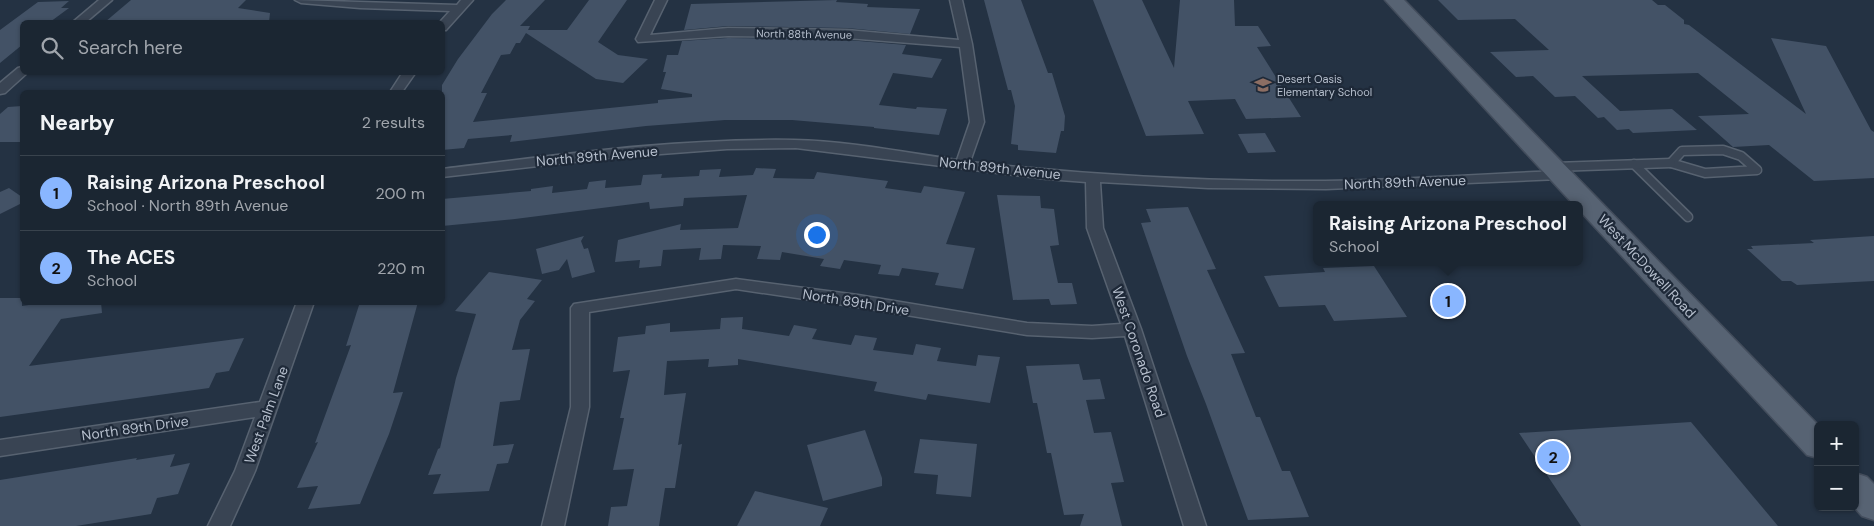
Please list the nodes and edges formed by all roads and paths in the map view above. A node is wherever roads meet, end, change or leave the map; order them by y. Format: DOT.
graph roads {
  1 [pos="106,0"];
  2 [pos="301,0"];
  3 [pos="661,0"];
  4 [pos="956,0"];
  5 [pos="1394,0"];
  6 [pos="463,4"];
  7 [pos="81,20"];
  8 [pos="445,24"];
  9 [pos="966,44"];
  10 [pos="20,73"];
  11 [pos="408,75"];
  12 [pos="0,90"];
  13 [pos="397,90"];
  14 [pos="1671,163"];
  15 [pos="1634,164"];
  16 [pos="962,165"];
  17 [pos="1556,171"];
  18 [pos="445,173"];
  19 [pos="1093,177"];
  20 [pos="1688,217"];
  21 [pos="305,305"];
  22 [pos="1132,329"];
  23 [pos="269,408"];
  24 [pos="1814,442"];
  25 [pos="0,448"];
  26 [pos="1859,490"];
  27 [pos="1874,506"];
  28 [pos="219,526"];
  29 [pos="553,526"];
  30 [pos="1196,526"];
  1 -- 7 [label="street"];
  2 -- 6 [label="street"];
  3 -- 9 [label="street, North 88th Avenue"];
  4 -- 9 [label="street"];
  5 -- 17 [label="main road, West McDowell Road"];
  6 -- 8 [label="street"];
  9 -- 16 [label="street"];
  10 -- 12 [label="street"];
  11 -- 13 [label="street"];
  14 -- 14 [label="lane"];
  14 -- 15 [label="lane"];
  15 -- 17 [label="lane"];
  15 -- 20 [label="lane"];
  16 -- 18 [label="street, North 89th Avenue"];
  16 -- 19 [label="street, North 89th Avenue"];
  17 -- 19 [label="street, North 89th Avenue"];
  17 -- 24 [label="main road, West McDowell Road"];
  19 -- 22 [label="street, West Coronado Road"];
  21 -- 23 [label="street, West Palm Lane"];
  22 -- 29 [label="street, North 89th Drive"];
  22 -- 30 [label="street, West Coronado Road"];
  23 -- 25 [label="street, North 89th Drive"];
  23 -- 28 [label="street, West Palm Lane"];
  26 -- 27 [label="main road"];
}
